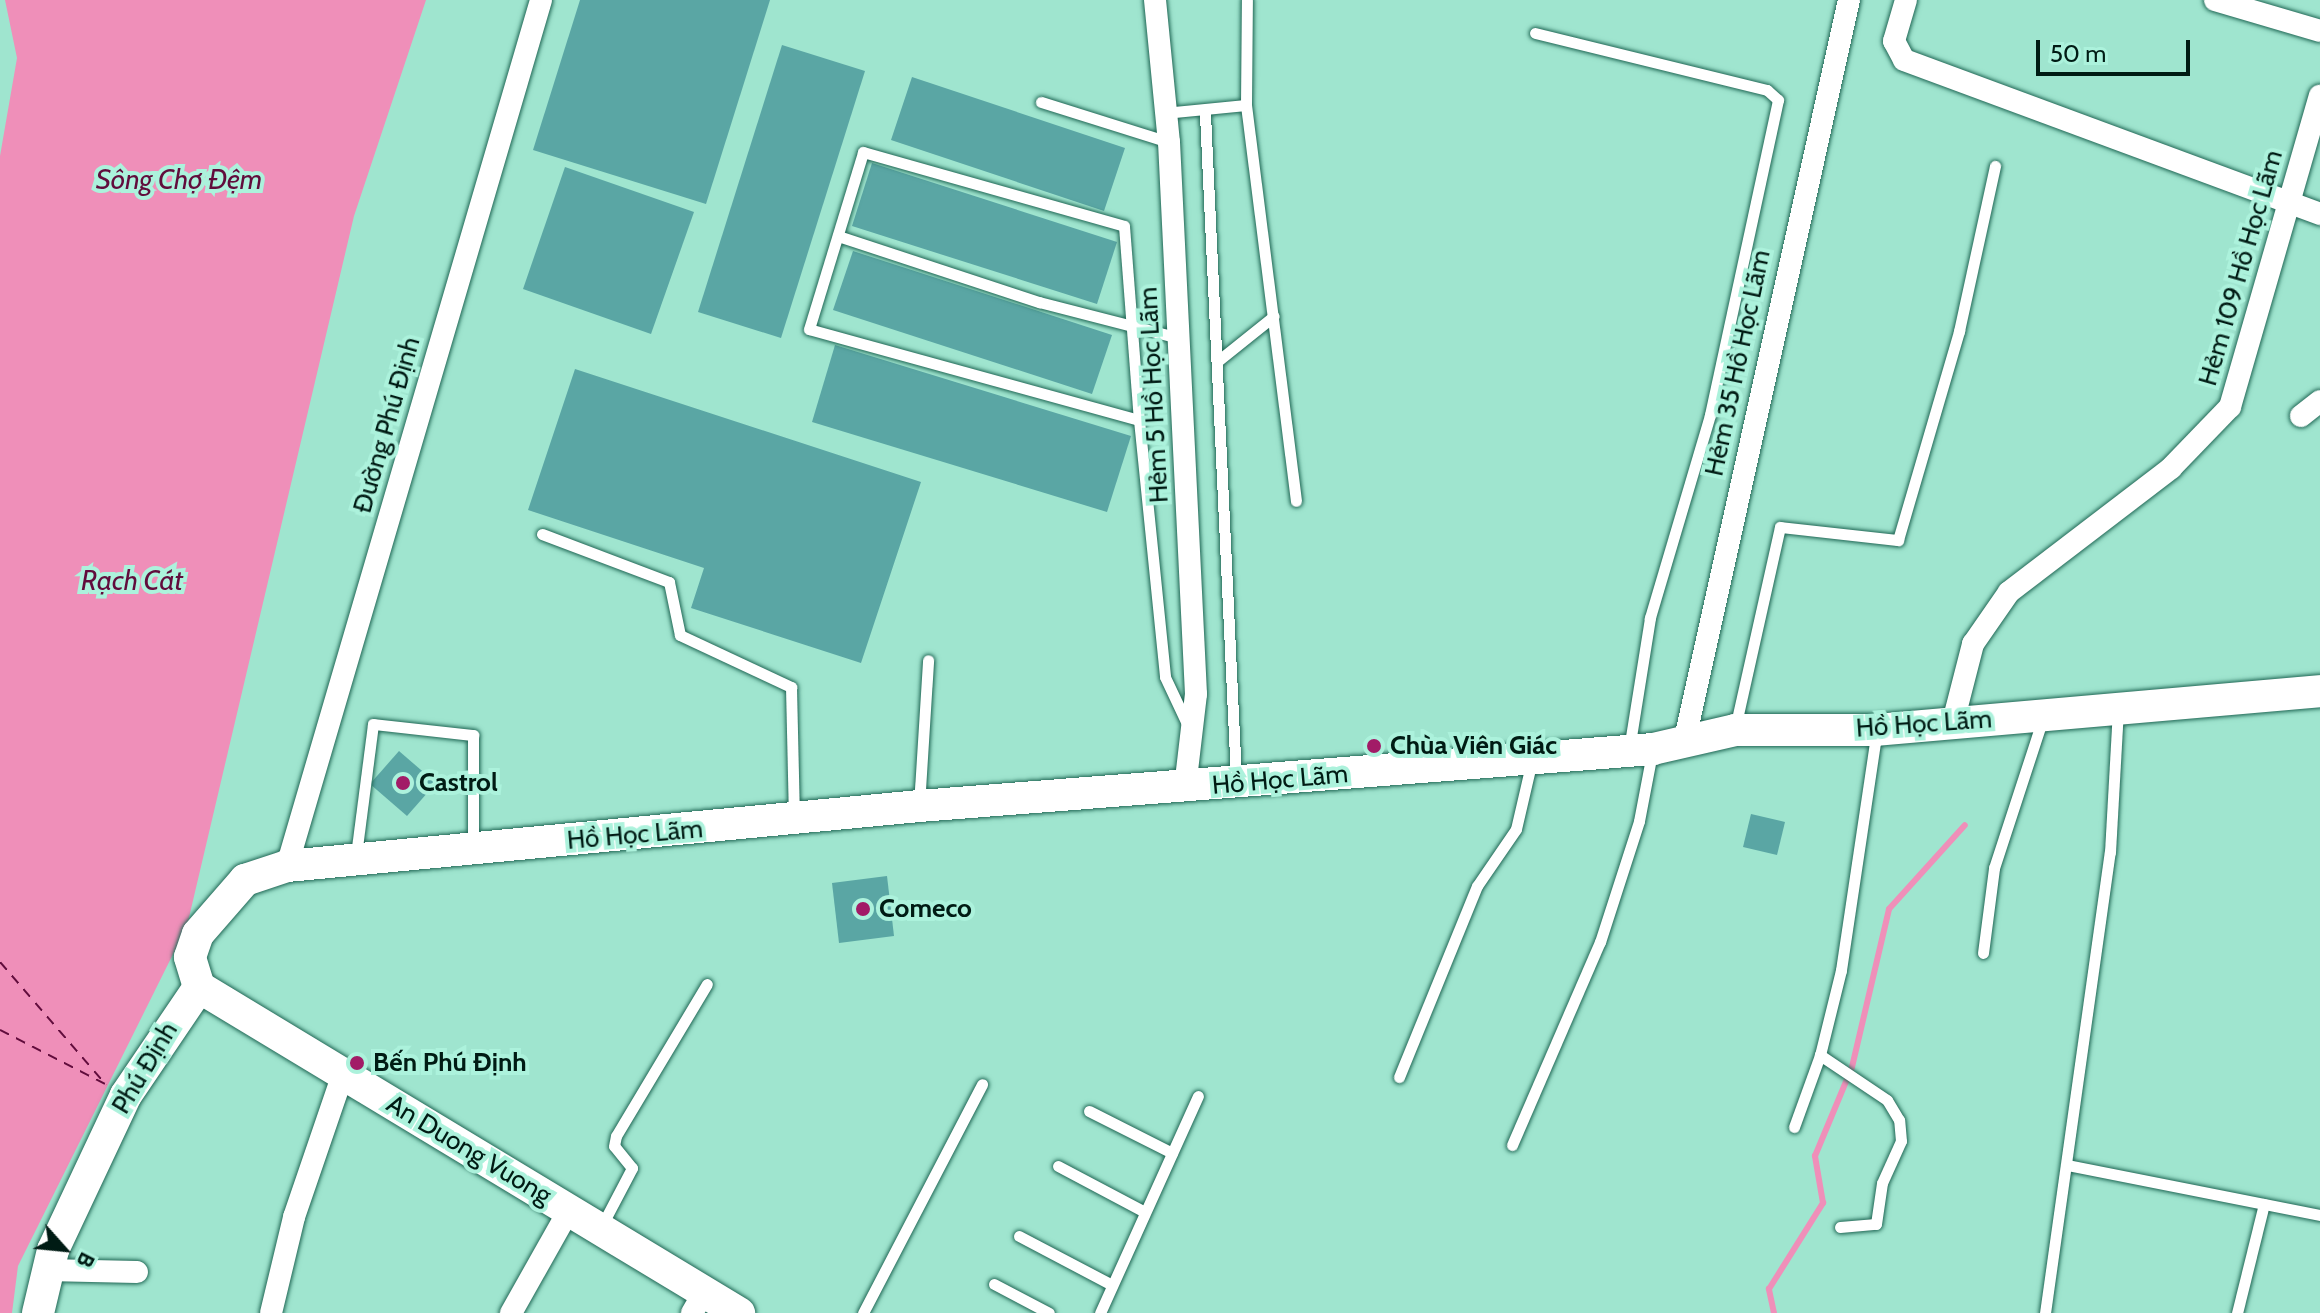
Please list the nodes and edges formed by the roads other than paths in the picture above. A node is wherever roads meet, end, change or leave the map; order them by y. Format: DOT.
graph roads {
  1 [pos="541,0"];
  2 [pos="1155,0"];
  3 [pos="1247,0"];
  4 [pos="1849,0"];
  5 [pos="1906,0"];
  6 [pos="2215,0"];
  7 [pos="2320,31"];
  8 [pos="1535,33"];
  9 [pos="2320,96"];
  10 [pos="1041,102"];
  11 [pos="1246,105"];
  12 [pos="1163,113"];
  13 [pos="1205,114"];
  14 [pos="1169,142"];
  15 [pos="1995,166"];
  16 [pos="2288,205"];
  17 [pos="2320,214"];
  18 [pos="838,236"];
  19 [pos="1274,316"];
  20 [pos="1129,324"];
  21 [pos="1179,338"];
  22 [pos="1219,360"];
  23 [pos="2320,401"];
  24 [pos="2301,416"];
  25 [pos="1139,420"];
  26 [pos="1296,501"];
  27 [pos="542,534"];
  28 [pos="928,660"];
  29 [pos="2320,691"];
  30 [pos="2118,711"];
  31 [pos="2044,714"];
  32 [pos="1953,722"];
  33 [pos="1735,730"];
  34 [pos="1876,730"];
  35 [pos="1191,733"];
  36 [pos="1685,739"];
  37 [pos="1641,749"];
  38 [pos="1532,759"];
  39 [pos="1237,783"];
  40 [pos="1185,788"];
  41 [pos="919,806"];
  42 [pos="794,821"];
  43 [pos="473,849"];
  44 [pos="355,861"];
  45 [pos="287,866"];
  46 [pos="1983,953"];
  47 [pos="707,984"];
  48 [pos="199,987"];
  49 [pos="1820,1055"];
  50 [pos="343,1074"];
  51 [pos="1399,1077"];
  52 [pos="982,1084"];
  53 [pos="1198,1096"];
  54 [pos="1089,1111"];
  55 [pos="1794,1127"];
  56 [pos="1512,1145"];
  57 [pos="1172,1153"];
  58 [pos="2067,1165"];
  59 [pos="1058,1166"];
  60 [pos="2264,1204"];
  61 [pos="569,1210"];
  62 [pos="1145,1212"];
  63 [pos="2320,1215"];
  64 [pos="1840,1227"];
  65 [pos="600,1229"];
  66 [pos="1019,1236"];
  67 [pos="46,1270"];
  68 [pos="137,1272"];
  69 [pos="994,1284"];
  70 [pos="1112,1285"];
  71 [pos="698,1302"];
  72 [pos="38,1313"];
  73 [pos="271,1313"];
  74 [pos="511,1313"];
  75 [pos="739,1313"];
  76 [pos="863,1313"];
  77 [pos="1049,1313"];
  78 [pos="1100,1313"];
  79 [pos="2045,1313"];
  80 [pos="2237,1313"];
  1 -- 45 [label="street, Đường Phú Định"];
  2 -- 12 [label="street, Hẻm 5 Hồ Học Lãm"];
  3 -- 11 [label="lane"];
  4 -- 36 [label="street, Hẻm 35 Hồ Học Lãm"];
  5 -- 16 [label="street"];
  6 -- 7 [label="street"];
  8 -- 37 [label="lane"];
  9 -- 16 [label="street, Hẻm 109 Hồ Học Lãm"];
  10 -- 14 [label="lane"];
  11 -- 13 [label="lane"];
  11 -- 19 [label="lane"];
  12 -- 13 [label="lane"];
  12 -- 14 [label="street, Hẻm 5 Hồ Học Lãm"];
  13 -- 22 [label="lane"];
  14 -- 21 [label="street, Hẻm 5 Hồ Học Lãm"];
  15 -- 33 [label="lane"];
  16 -- 17 [label="street"];
  16 -- 32 [label="street, Hẻm 109 Hồ Học Lãm"];
  18 -- 20 [label="lane"];
  18 -- 20 [label="lane"];
  18 -- 25 [label="lane"];
  19 -- 22 [label="lane"];
  19 -- 26 [label="lane"];
  20 -- 21 [label="lane"];
  20 -- 25 [label="lane"];
  21 -- 35 [label="street, Hẻm 5 Hồ Học Lãm"];
  22 -- 39 [label="lane"];
  23 -- 24 [label="street"];
  25 -- 35 [label="lane"];
  27 -- 42 [label="lane"];
  28 -- 41 [label="lane"];
  29 -- 30 [label="main road, Hồ Học Lãm"];
  30 -- 31 [label="main road, Hồ Học Lãm"];
  30 -- 58 [label="lane"];
  31 -- 32 [label="main road, Hồ Học Lãm"];
  31 -- 46 [label="lane"];
  32 -- 34 [label="main road, Hồ Học Lãm"];
  33 -- 34 [label="main road, Hồ Học Lãm"];
  33 -- 36 [label="main road, Hồ Học Lãm"];
  34 -- 49 [label="lane"];
  35 -- 40 [label="street, Hẻm 5 Hồ Học Lãm"];
  36 -- 37 [label="main road, Hồ Học Lãm"];
  37 -- 38 [label="main road, Hồ Học Lãm"];
  37 -- 56 [label="lane"];
  38 -- 39 [label="main road, Hồ Học Lãm"];
  38 -- 51 [label="lane"];
  39 -- 40 [label="main road, Hồ Học Lãm"];
  40 -- 41 [label="main road, Hồ Học Lãm"];
  41 -- 42 [label="main road, Hồ Học Lãm"];
  42 -- 43 [label="main road, Hồ Học Lãm"];
  43 -- 44 [label="main road, Hồ Học Lãm"];
  43 -- 44 [label="lane"];
  44 -- 45 [label="main road, Hồ Học Lãm"];
  45 -- 48 [label="main road"];
  47 -- 65 [label="lane"];
  48 -- 50 [label="main road, An Duong Vuong"];
  48 -- 67 [label="main road, Phú Định"];
  49 -- 55 [label="lane"];
  49 -- 64 [label="lane"];
  50 -- 61 [label="main road, An Duong Vuong"];
  50 -- 73 [label="street"];
  52 -- 76 [label="lane"];
  53 -- 57 [label="lane"];
  54 -- 57 [label="lane"];
  57 -- 62 [label="lane"];
  58 -- 60 [label="lane"];
  58 -- 79 [label="lane"];
  59 -- 62 [label="lane"];
  60 -- 63 [label="lane"];
  60 -- 80 [label="lane"];
  61 -- 65 [label="main road, An Duong Vuong"];
  61 -- 74 [label="street"];
  62 -- 70 [label="lane"];
  65 -- 71 [label="main road, An Duong Vuong"];
  66 -- 70 [label="lane"];
  67 -- 68 [label="street"];
  67 -- 72 [label="main road, Phú Định"];
  69 -- 77 [label="lane"];
  70 -- 78 [label="lane"];
  71 -- 75 [label="main road, An Duong Vuong"];
}
